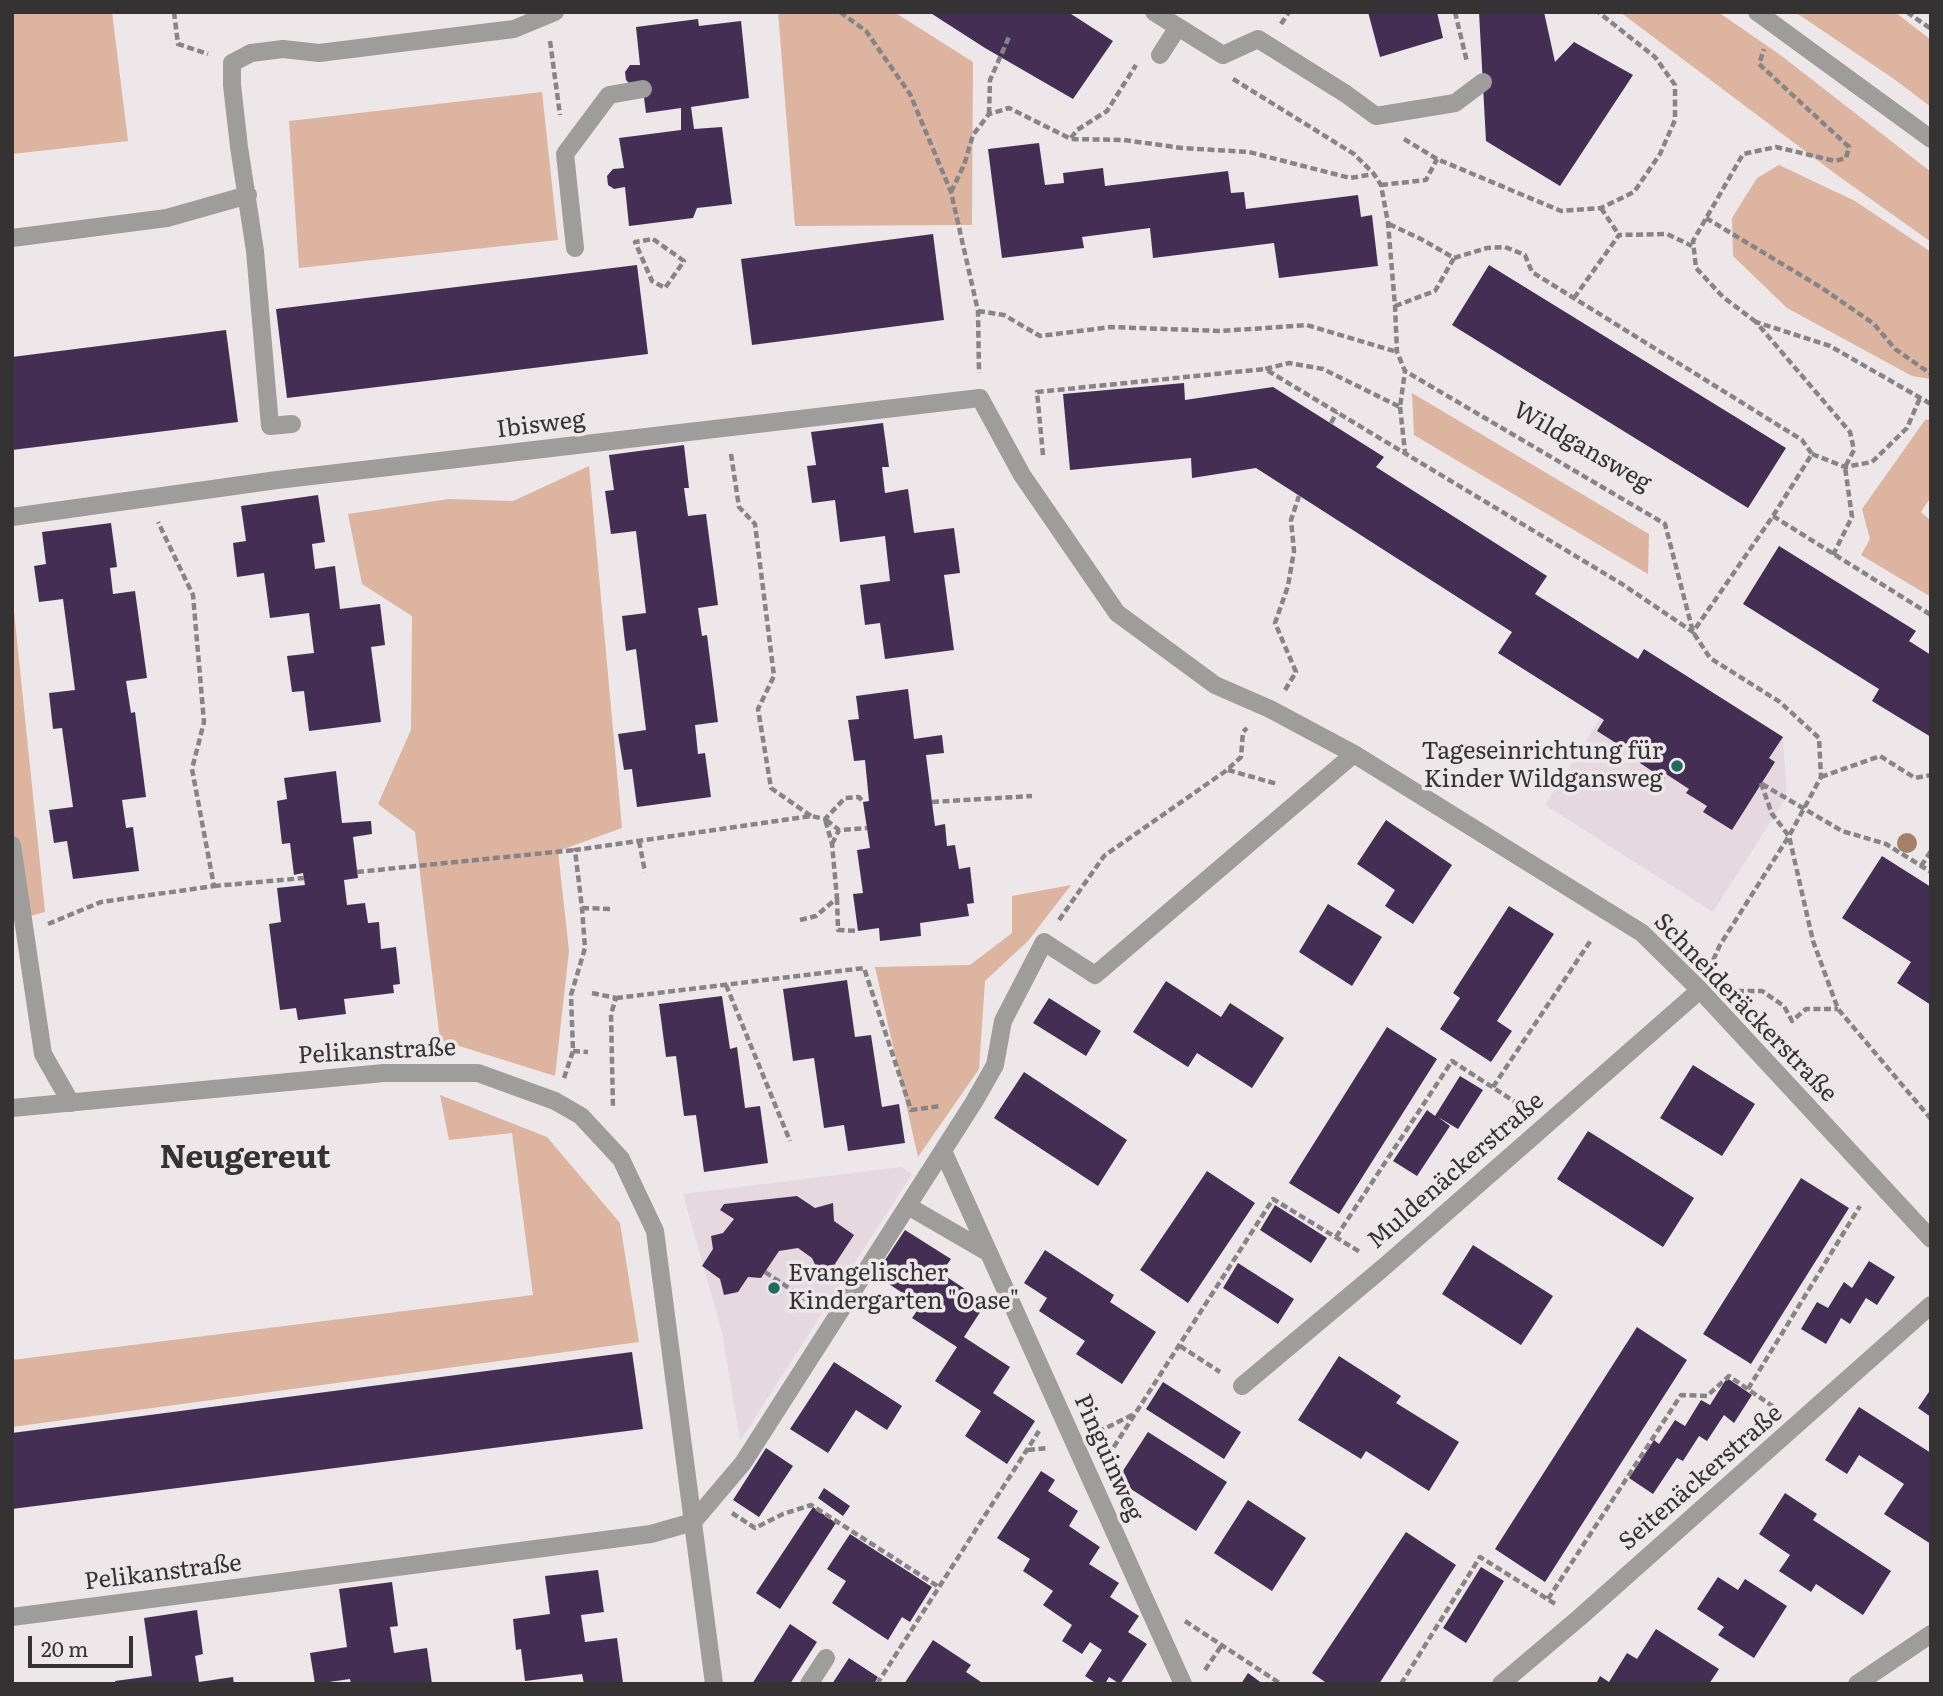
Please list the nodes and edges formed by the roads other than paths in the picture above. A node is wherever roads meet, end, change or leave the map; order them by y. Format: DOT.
graph roads {
  1 [pos="551,14"];
  2 [pos="1764,17"];
  3 [pos="1165,19"];
  4 [pos="1160,55"];
  5 [pos="1483,82"];
  6 [pos="643,89"];
  7 [pos="1931,139"];
  8 [pos="248,195"];
  9 [pos="12,238"];
  10 [pos="575,248"];
  11 [pos="292,424"];
  12 [pos="1025,478"];
  13 [pos="12,516"];
  14 [pos="1354,754"];
  15 [pos="12,845"];
  16 [pos="1700,990"];
  17 [pos="71,1103"];
  18 [pos="12,1108"];
  19 [pos="943,1151"];
  20 [pos="908,1206"];
  21 [pos="1931,1239"];
  22 [pos="989,1253"];
  23 [pos="1931,1305"];
  24 [pos="1242,1386"];
  25 [pos="693,1522"];
  26 [pos="12,1617"];
  27 [pos="1931,1634"];
  28 [pos="826,1658"];
  29 [pos="1191,1681"];
  30 [pos="714,1684"];
  31 [pos="809,1684"];
  32 [pos="1501,1684"];
  33 [pos="1857,1684"];
  1 -- 8 [label="street"];
  2 -- 7 [label="street"];
  3 -- 4 [label="street"];
  3 -- 5 [label="street"];
  6 -- 10 [label="street"];
  8 -- 9 [label="street"];
  8 -- 11 [label="street"];
  12 -- 13 [label="street, Ibisweg"];
  12 -- 14 [label="street, Schneideräckerstraße"];
  14 -- 16 [label="street, Schneideräckerstraße"];
  14 -- 19 [label="street"];
  15 -- 17 [label="street"];
  16 -- 21 [label="street, Schneideräckerstraße"];
  16 -- 24 [label="street, Muldenäckerstraße"];
  17 -- 18 [label="street, Pelikanstraße"];
  17 -- 25 [label="street, Pelikanstraße"];
  19 -- 20 [label="street"];
  19 -- 22 [label="street, Pinguinweg"];
  20 -- 22 [label="street"];
  20 -- 25 [label="street"];
  22 -- 29 [label="street, Pinguinweg"];
  23 -- 32 [label="street, Seitenäckerstraße"];
  25 -- 26 [label="street, Pelikanstraße"];
  25 -- 30 [label="street, Pelikanstraße"];
  27 -- 33 [label="street"];
  28 -- 31 [label="street"];
}
